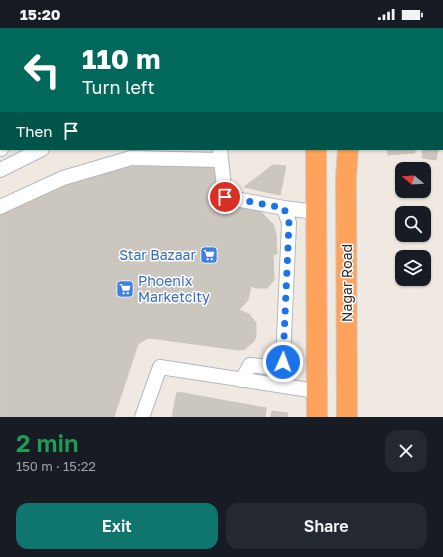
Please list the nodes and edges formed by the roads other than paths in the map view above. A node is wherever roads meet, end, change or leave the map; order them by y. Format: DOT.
graph roads {
  1 [pos="40,150"];
  2 [pos="316,150"];
  3 [pos="348,150"];
  4 [pos="220,154"];
  5 [pos="0,170"];
  6 [pos="0,207"];
  7 [pos="284,208"];
  8 [pos="316,212"];
  9 [pos="242,380"];
  10 [pos="316,391"];
  11 [pos="142,417"];
  12 [pos="317,417"];
  13 [pos="347,417"];
  1 -- 5 [label="street"];
  2 -- 8 [label="highway"];
  3 -- 13 [label="highway, Nagar Road"];
  4 -- 6 [label="street"];
  4 -- 7 [label="street"];
  7 -- 8 [label="street"];
  7 -- 9 [label="street"];
  8 -- 10 [label="highway"];
  9 -- 10 [label="street"];
  9 -- 11 [label="street"];
  10 -- 12 [label="highway"];
}
